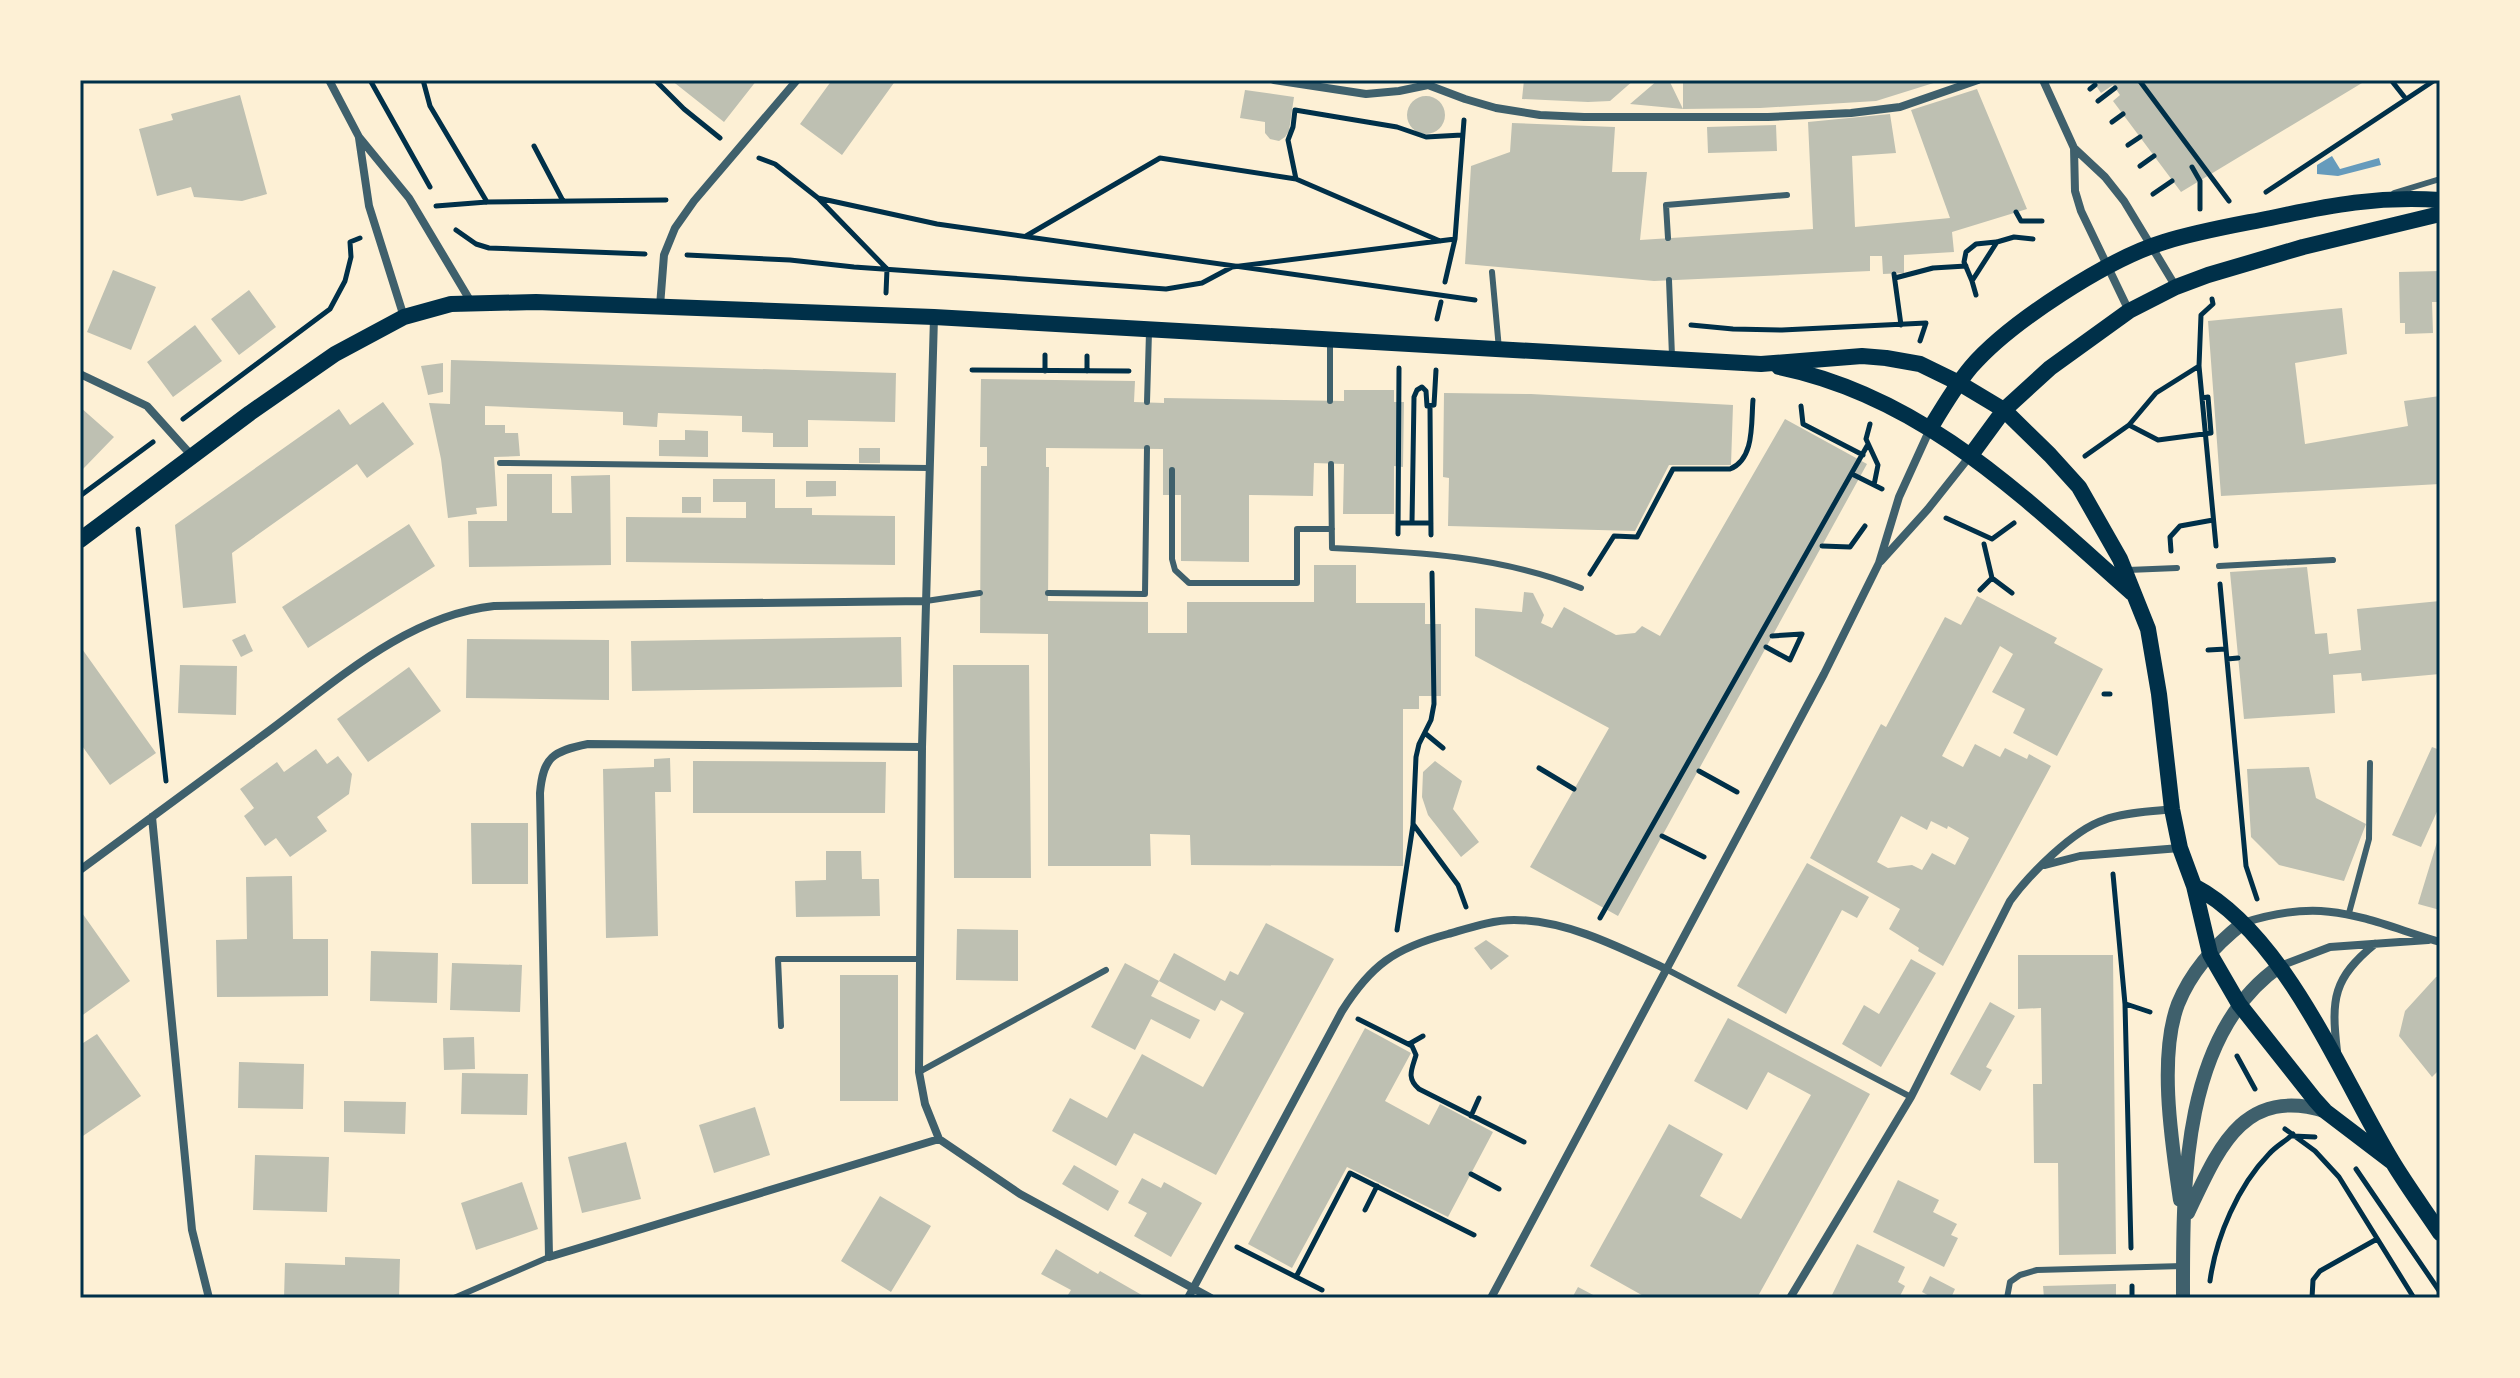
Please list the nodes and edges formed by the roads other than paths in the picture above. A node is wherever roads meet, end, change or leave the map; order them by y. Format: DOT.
graph roads {
  1 [pos="329,80"];
  2 [pos="797,80"];
  3 [pos="1274,80"];
  4 [pos="1978,80"];
  5 [pos="2043,80"];
  6 [pos="1426,82"];
  7 [pos="359,137"];
  8 [pos="2074,148"];
  9 [pos="2440,179"];
  10 [pos="1787,195"];
  11 [pos="2374,198"];
  12 [pos="2440,200"];
  13 [pos="2440,214"];
  14 [pos="1668,238"];
  15 [pos="2153,246"];
  16 [pos="2107,268"];
  17 [pos="1492,272"];
  18 [pos="1669,280"];
  19 [pos="2176,287"];
  20 [pos="471,302"];
  21 [pos="660,306"];
  22 [pos="2129,311"];
  23 [pos="404,317"];
  24 [pos="934,317"];
  25 [pos="1149,329"];
  26 [pos="1330,339"];
  27 [pos="1499,349"];
  28 [pos="1672,359"];
  29 [pos="1761,364"];
  30 [pos="80,374"];
  31 [pos="1959,383"];
  32 [pos="1330,401"];
  33 [pos="1147,402"];
  34 [pos="2004,410"];
  35 [pos="1931,427"];
  36 [pos="1147,448"];
  37 [pos="1971,455"];
  38 [pos="192,456"];
  39 [pos="500,463"];
  40 [pos="1331,464"];
  41 [pos="929,468"];
  42 [pos="1172,470"];
  43 [pos="1332,529"];
  44 [pos="80,540"];
  45 [pos="2333,560"];
  46 [pos="1879,563"];
  47 [pos="2219,566"];
  48 [pos="2177,568"];
  49 [pos="2125,570"];
  50 [pos="1581,588"];
  51 [pos="980,593"];
  52 [pos="1048,593"];
  53 [pos="2135,596"];
  54 [pos="926,601"];
  55 [pos="922,747"];
  56 [pos="2370,763"];
  57 [pos="2172,809"];
  58 [pos="152,817"];
  59 [pos="2180,848"];
  60 [pos="2040,866"];
  61 [pos="80,870"];
  62 [pos="2194,886"];
  63 [pos="2349,913"];
  64 [pos="2243,923"];
  65 [pos="2436,941"];
  66 [pos="2376,943"];
  67 [pos="2210,954"];
  68 [pos="921,959"];
  69 [pos="2280,966"];
  70 [pos="1666,969"];
  71 [pos="1106,970"];
  72 [pos="2239,1004"];
  73 [pos="781,1026"];
  74 [pos="2339,1066"];
  75 [pos="919,1072"];
  76 [pos="1911,1097"];
  77 [pos="2325,1111"];
  78 [pos="939,1139"];
  79 [pos="2392,1162"];
  80 [pos="2183,1224"];
  81 [pos="2440,1233"];
  82 [pos="549,1257"];
  83 [pos="2183,1266"];
  84 [pos="1194,1288"];
  85 [pos="209,1298"];
  86 [pos="454,1298"];
  87 [pos="1188,1298"];
  88 [pos="1211,1298"];
  89 [pos="1491,1298"];
  90 [pos="1790,1298"];
  91 [pos="2007,1298"];
  92 [pos="2183,1298"];
  1 -- 7 [label="street"];
  2 -- 21 [label="street"];
  3 -- 6 [label="street"];
  4 -- 6 [label="street"];
  5 -- 8 [label="street"];
  7 -- 20 [label="street"];
  7 -- 23 [label="street"];
  8 -- 15 [label="street"];
  8 -- 16 [label="street"];
  9 -- 11 [label="lane"];
  10 -- 14 [label="lane"];
  11 -- 12 [label="main road"];
  11 -- 15 [label="main road"];
  13 -- 19 [label="main road"];
  15 -- 16 [label="main road"];
  15 -- 19 [label="street"];
  16 -- 22 [label="street"];
  16 -- 31 [label="main road"];
  17 -- 27 [label="lane"];
  18 -- 28 [label="lane"];
  19 -- 22 [label="main road"];
  20 -- 21 [label="main road"];
  20 -- 23 [label="main road"];
  21 -- 24 [label="main road"];
  22 -- 34 [label="main road"];
  23 -- 38 [label="main road"];
  24 -- 25 [label="main road"];
  24 -- 41 [label="street"];
  25 -- 26 [label="main road"];
  25 -- 33 [label="lane"];
  26 -- 27 [label="main road"];
  26 -- 32 [label="lane"];
  27 -- 28 [label="main road"];
  28 -- 29 [label="main road"];
  29 -- 31 [label="main road"];
  29 -- 35 [label="main road"];
  30 -- 38 [label="street"];
  31 -- 34 [label="main road"];
  31 -- 35 [label="main road"];
  34 -- 37 [label="main road"];
  34 -- 49 [label="main road"];
  35 -- 37 [label="main road"];
  35 -- 46 [label="street"];
  36 -- 52 [label="lane"];
  37 -- 46 [label="street"];
  37 -- 53 [label="main road"];
  38 -- 44 [label="main road"];
  39 -- 41 [label="lane"];
  40 -- 43 [label="lane"];
  41 -- 54 [label="street"];
  42 -- 43 [label="lane"];
  43 -- 50 [label="lane"];
  45 -- 47 [label="lane"];
  46 -- 70 [label="street"];
  48 -- 49 [label="lane"];
  49 -- 53 [label="main road"];
  51 -- 54 [label="lane"];
  53 -- 57 [label="main road"];
  54 -- 55 [label="street"];
  54 -- 58 [label="street"];
  55 -- 68 [label="street"];
  55 -- 82 [label="street"];
  56 -- 63 [label="lane"];
  57 -- 59 [label="main road"];
  57 -- 60 [label="street"];
  58 -- 61 [label="street"];
  58 -- 85 [label="street"];
  59 -- 60 [label="street"];
  59 -- 62 [label="main road"];
  60 -- 76 [label="street"];
  62 -- 64 [label="main road"];
  62 -- 67 [label="main road"];
  63 -- 64 [label="street"];
  63 -- 65 [label="street"];
  64 -- 67 [label="street"];
  64 -- 69 [label="main road"];
  65 -- 66 [label="street"];
  66 -- 69 [label="street"];
  66 -- 74 [label="street"];
  67 -- 72 [label="main road"];
  67 -- 80 [label="street"];
  68 -- 73 [label="lane"];
  68 -- 75 [label="street"];
  69 -- 72 [label="street"];
  69 -- 74 [label="main road"];
  70 -- 76 [label="lane"];
  70 -- 84 [label="street"];
  70 -- 89 [label="street"];
  71 -- 75 [label="lane"];
  72 -- 77 [label="main road"];
  72 -- 80 [label="street"];
  74 -- 79 [label="main road"];
  75 -- 78 [label="street"];
  76 -- 90 [label="street"];
  77 -- 79 [label="main road"];
  77 -- 80 [label="street"];
  78 -- 82 [label="street"];
  78 -- 84 [label="street"];
  79 -- 81 [label="main road"];
  80 -- 83 [label="street"];
  82 -- 86 [label="lane"];
  83 -- 91 [label="lane"];
  83 -- 92 [label="street"];
  84 -- 87 [label="street"];
  84 -- 88 [label="street"];
}
